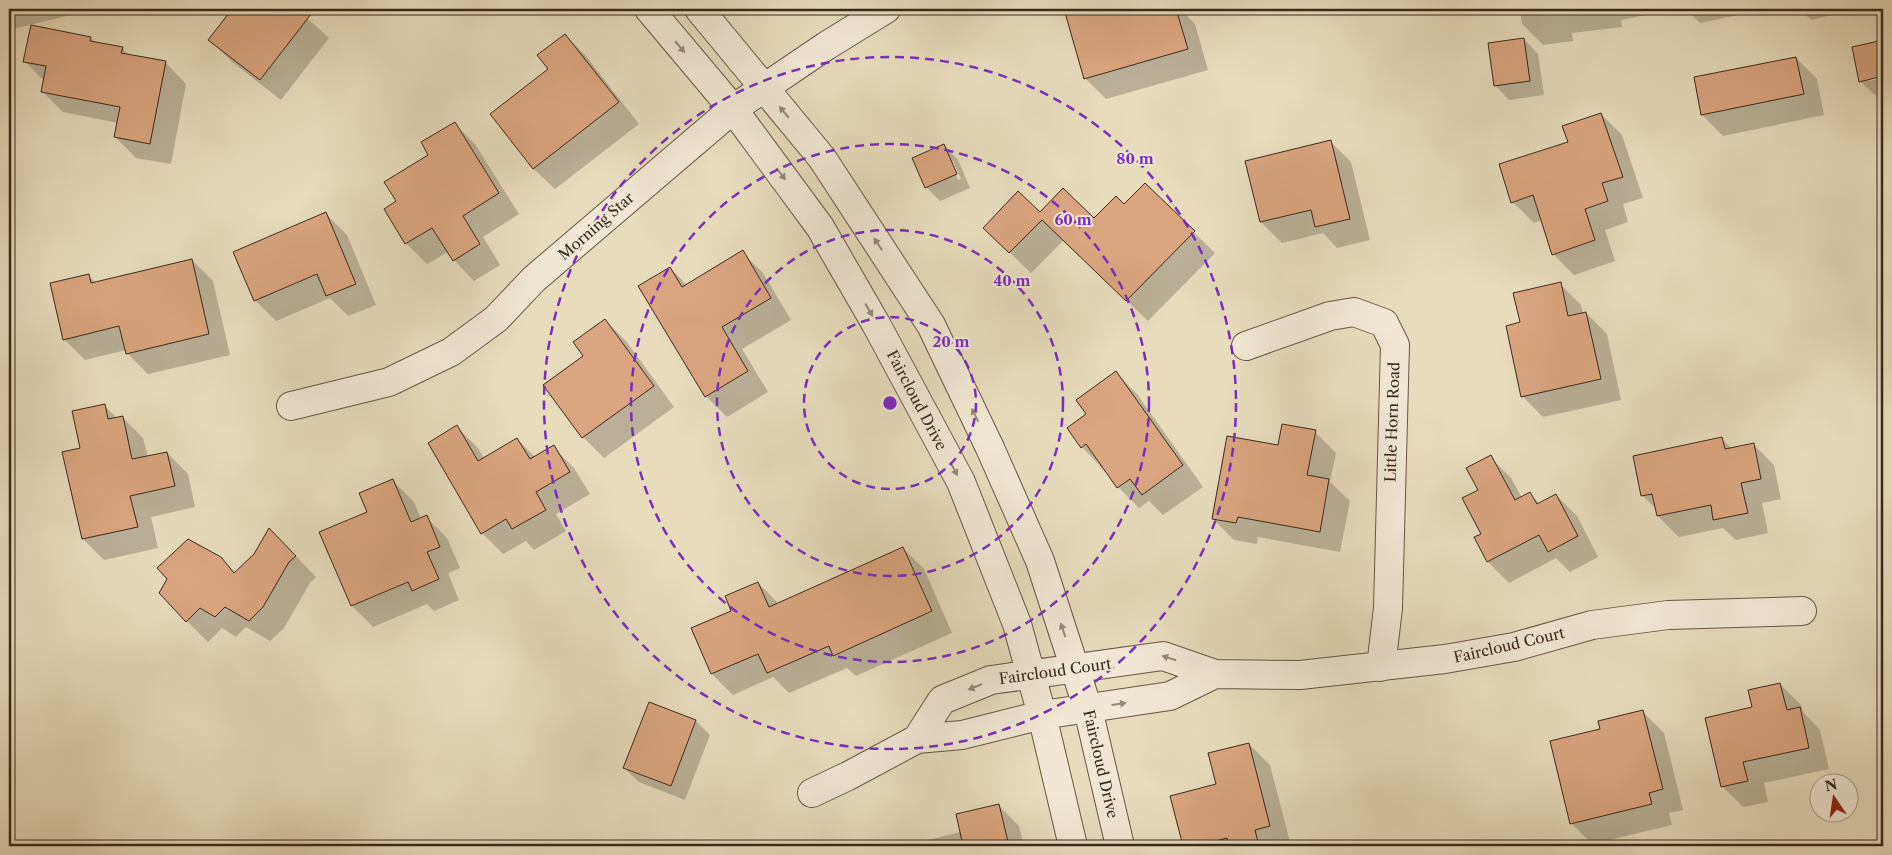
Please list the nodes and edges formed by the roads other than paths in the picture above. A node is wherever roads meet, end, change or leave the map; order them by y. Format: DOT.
graph roads {
  1 [pos="649,9"];
  2 [pos="699,9"];
  3 [pos="886,9"];
  4 [pos="764,88"];
  5 [pos="732,109"];
  6 [pos="1246,346"];
  7 [pos="291,406"];
  8 [pos="1802,611"];
  9 [pos="1381,667"];
  10 [pos="1076,668"];
  11 [pos="1215,674"];
  12 [pos="1031,675"];
  13 [pos="1088,709"];
  14 [pos="1042,715"];
  15 [pos="917,739"];
  16 [pos="812,792"];
  17 [pos="1073,846"];
  18 [pos="1120,846"];
  1 -- 5 [label="street, Faircloud Drive, one-way"];
  2 -- 4 [label="street, Faircloud Drive"];
  3 -- 4 [label="street, Morning Star"];
  4 -- 5 [label="street, Morning Star"];
  10 -- 4 [label="street, Faircloud Drive, one-way"];
  5 -- 7 [label="street, Morning Star"];
  5 -- 12 [label="street, Faircloud Drive, one-way"];
  6 -- 9 [label="street, Little Horn Road"];
  8 -- 9 [label="street, Faircloud Court"];
  9 -- 11 [label="street, Faircloud Court"];
  11 -- 10 [label="street, Faircloud Court, one-way"];
  10 -- 12 [label="street, Faircloud Court"];
  10 -- 13 [label="street, Faircloud Drive"];
  13 -- 11 [label="street, Faircloud Court, one-way"];
  12 -- 14 [label="street, Faircloud Drive"];
  12 -- 15 [label="street, Faircloud Court, one-way"];
  13 -- 14 [label="street, Faircloud Court"];
  13 -- 18 [label="street, Faircloud Drive"];
  14 -- 15 [label="street, Faircloud Court"];
  14 -- 17 [label="street, Faircloud Drive"];
  15 -- 16 [label="street, Faircloud Court"];
}
